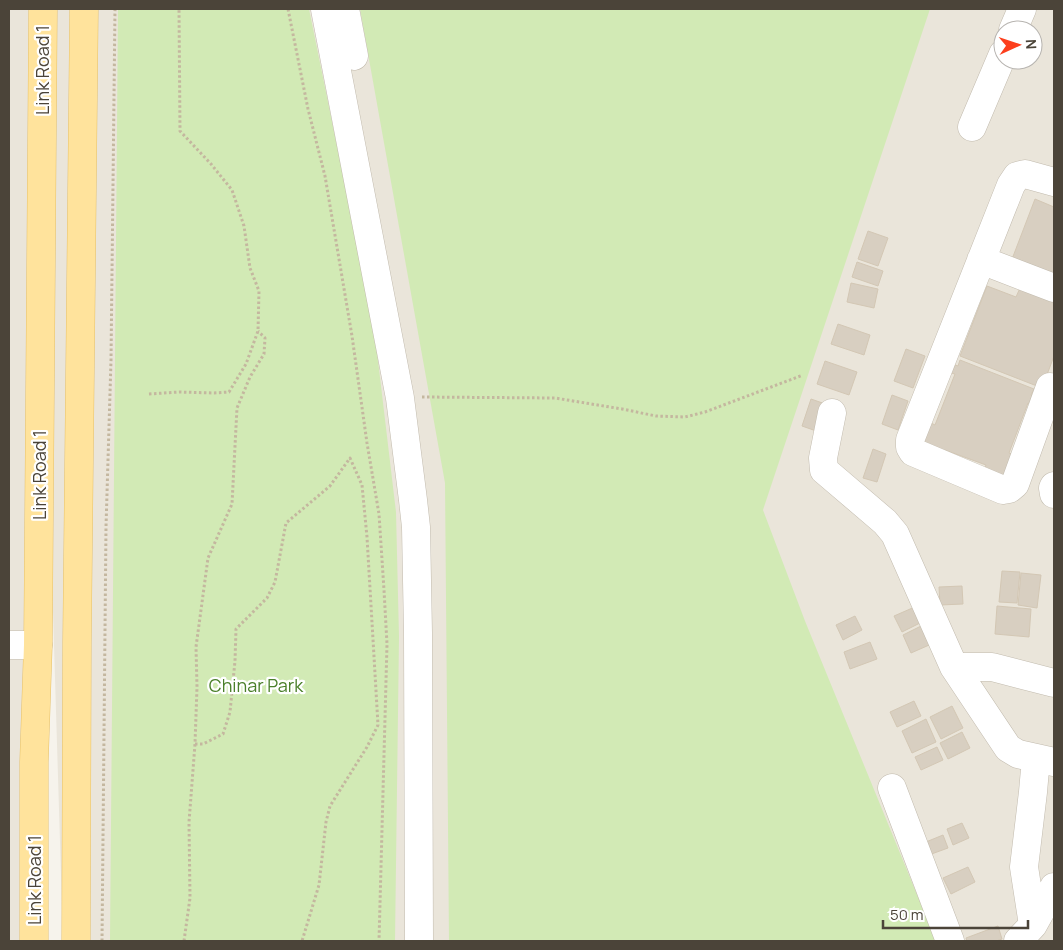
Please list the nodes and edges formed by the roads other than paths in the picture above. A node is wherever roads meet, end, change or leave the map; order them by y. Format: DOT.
graph roads {
  1 [pos="43,9"];
  2 [pos="84,9"];
  3 [pos="325,9"];
  4 [pos="345,9"];
  5 [pos="996,70"];
  6 [pos="972,127"];
  7 [pos="1054,182"];
  8 [pos="981,260"];
  9 [pos="1054,288"];
  10 [pos="1050,388"];
  11 [pos="832,413"];
  12 [pos="1054,486"];
  13 [pos="1054,494"];
  14 [pos="9,645"];
  15 [pos="38,645"];
  16 [pos="954,667"];
  17 [pos="1054,683"];
  18 [pos="1045,760"];
  19 [pos="892,788"];
  20 [pos="1054,887"];
  21 [pos="1025,933"];
  22 [pos="34,941"];
  23 [pos="76,941"];
  24 [pos="419,941"];
  25 [pos="438,941"];
  26 [pos="950,941"];
  1 -- 15 [label="main road, Link Road 1"];
  2 -- 23 [label="main road"];
  3 -- 24 [label="street"];
  4 -- 25 [label="street"];
  5 -- 6 [label="street"];
  7 -- 8 [label="street"];
  8 -- 9 [label="street"];
  8 -- 10 [label="street"];
  11 -- 16 [label="street"];
  12 -- 13 [label="street"];
  14 -- 15 [label="street"];
  15 -- 22 [label="main road, Link Road 1"];
  16 -- 17 [label="street"];
  16 -- 18 [label="street"];
  18 -- 21 [label="street"];
  19 -- 26 [label="street"];
  20 -- 21 [label="street"];
}
